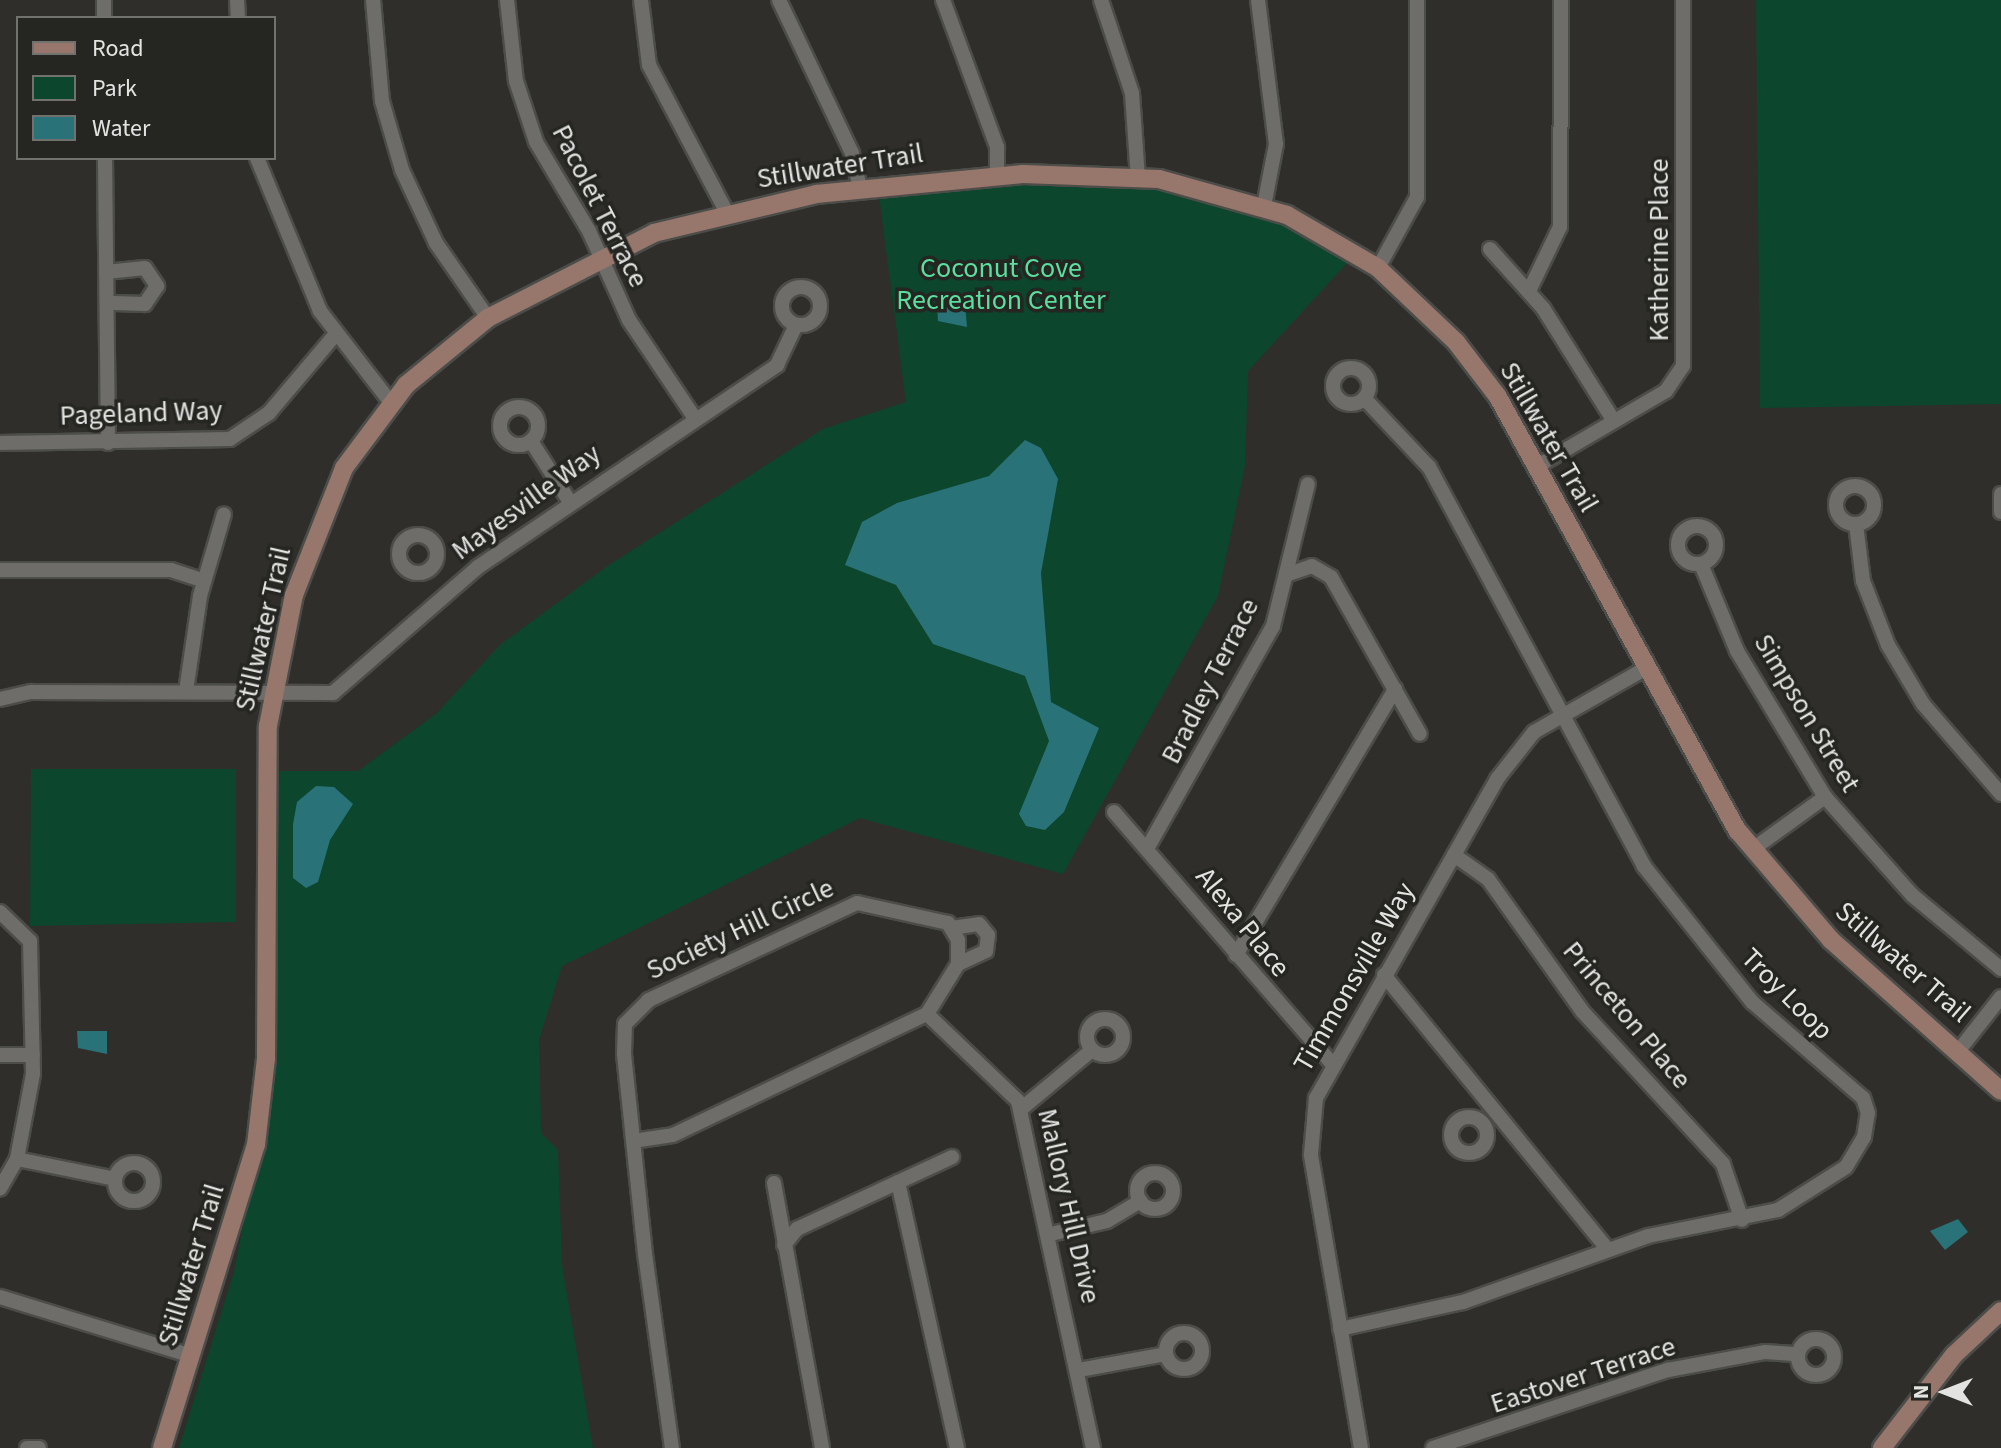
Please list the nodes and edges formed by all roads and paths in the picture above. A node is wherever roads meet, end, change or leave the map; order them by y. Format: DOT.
graph roads {
  1 [pos="373,0"];
  2 [pos="507,0"];
  3 [pos="641,0"];
  4 [pos="779,0"];
  5 [pos="943,0"];
  6 [pos="1101,0"];
  7 [pos="1258,0"];
  8 [pos="1417,0"];
  9 [pos="1561,0"];
  10 [pos="1683,0"];
  11 [pos="105,160"];
  12 [pos="258,160"];
  13 [pos="997,175"];
  14 [pos="1138,178"];
  15 [pos="860,188"];
  16 [pos="1264,206"];
  17 [pos="727,213"];
  18 [pos="1490,249"];
  19 [pos="601,254"];
  20 [pos="1378,268"];
  21 [pos="106,272"];
  22 [pos="1529,291"];
  23 [pos="107,303"];
  24 [pos="488,318"];
  25 [pos="796,325"];
  26 [pos="335,335"];
  27 [pos="1365,399"];
  28 [pos="391,403"];
  29 [pos="694,417"];
  30 [pos="1614,421"];
  31 [pos="531,441"];
  32 [pos="0,443"];
  33 [pos="108,443"];
  34 [pos="1536,467"];
  35 [pos="1308,484"];
  36 [pos="2001,494"];
  37 [pos="570,502"];
  38 [pos="2001,512"];
  39 [pos="224,514"];
  40 [pos="1856,524"];
  41 [pos="1701,564"];
  42 [pos="430,568"];
  43 [pos="0,570"];
  44 [pos="1289,574"];
  45 [pos="204,581"];
  46 [pos="449,591"];
  47 [pos="1646,668"];
  48 [pos="1395,689"];
  49 [pos="186,691"];
  50 [pos="274,692"];
  51 [pos="0,699"];
  52 [pos="1563,715"];
  53 [pos="1420,734"];
  54 [pos="2001,794"];
  55 [pos="1825,797"];
  56 [pos="1114,812"];
  57 [pos="1148,847"];
  58 [pos="1753,849"];
  59 [pos="1454,855"];
  60 [pos="0,912"];
  61 [pos="951,928"];
  62 [pos="1236,955"];
  63 [pos="958,964"];
  64 [pos="2001,969"];
  65 [pos="1384,975"];
  66 [pos="2001,997"];
  67 [pos="927,1014"];
  68 [pos="1960,1049"];
  69 [pos="1092,1050"];
  70 [pos="0,1055"];
  71 [pos="33,1055"];
  72 [pos="1332,1064"];
  73 [pos="2001,1091"];
  74 [pos="1021,1109"];
  75 [pos="633,1141"];
  76 [pos="952,1157"];
  77 [pos="17,1159"];
  78 [pos="115,1179"];
  79 [pos="898,1182"];
  80 [pos="774,1183"];
  81 [pos="0,1188"];
  82 [pos="1140,1201"];
  83 [pos="1742,1220"];
  84 [pos="1051,1234"];
  85 [pos="784,1245"];
  86 [pos="1607,1248"];
  87 [pos="0,1297"];
  88 [pos="2001,1311"];
  89 [pos="1340,1329"];
  90 [pos="1166,1354"];
  91 [pos="1797,1354"];
  92 [pos="192,1356"];
  93 [pos="1079,1370"];
  94 [pos="27,1448"];
  95 [pos="39,1448"];
  96 [pos="162,1448"];
  97 [pos="672,1448"];
  98 [pos="822,1448"];
  99 [pos="957,1448"];
  100 [pos="1093,1448"];
  101 [pos="1361,1448"];
  102 [pos="1433,1448"];
  103 [pos="1882,1448"];
  1 -- 24 [label="street"];
  2 -- 19 [label="street, Pacolet Terrace"];
  3 -- 17 [label="street"];
  4 -- 15 [label="street"];
  5 -- 13 [label="street"];
  6 -- 14 [label="street"];
  7 -- 16 [label="street"];
  8 -- 20 [label="street"];
  9 -- 22 [label="street"];
  10 -- 30 [label="street, Katherine Place"];
  11 -- 21 [label="street"];
  12 -- 26 [label="street"];
  13 -- 14 [label="street, Stillwater Trail"];
  13 -- 15 [label="street, Stillwater Trail"];
  14 -- 16 [label="street, Stillwater Trail"];
  15 -- 17 [label="street, Stillwater Trail"];
  16 -- 20 [label="street, Stillwater Trail"];
  17 -- 19 [label="street, Stillwater Trail"];
  18 -- 22 [label="street"];
  19 -- 24 [label="street, Stillwater Trail"];
  19 -- 29 [label="street, Pacolet Terrace"];
  20 -- 34 [label="street, Stillwater Trail"];
  21 -- 23 [label="street"];
  21 -- 23 [label="street"];
  22 -- 30 [label="street"];
  23 -- 33 [label="street"];
  24 -- 28 [label="street, Stillwater Trail"];
  25 -- 29 [label="street, Mayesville Way"];
  26 -- 28 [label="street"];
  26 -- 33 [label="street, Pageland Way"];
  27 -- 52 [label="street, Troy Loop"];
  28 -- 50 [label="street, Stillwater Trail"];
  29 -- 37 [label="street, Mayesville Way"];
  30 -- 34 [label="street, Katherine Place"];
  31 -- 37 [label="street"];
  32 -- 33 [label="street, Pageland Way"];
  34 -- 47 [label="street, Stillwater Trail"];
  35 -- 44 [label="street, Bradley Terrace"];
  36 -- 38 [label="street"];
  37 -- 46 [label="street, Mayesville Way"];
  39 -- 45 [label="street"];
  40 -- 54 [label="street"];
  41 -- 55 [label="street, Simpson Street"];
  42 -- 46 [label="street"];
  43 -- 45 [label="street"];
  44 -- 48 [label="street"];
  44 -- 57 [label="street, Bradley Terrace"];
  45 -- 49 [label="street"];
  46 -- 50 [label="street, Mayesville Way"];
  47 -- 52 [label="street, Timmonsville Way"];
  47 -- 58 [label="street, Stillwater Trail"];
  48 -- 53 [label="street"];
  48 -- 62 [label="street"];
  49 -- 50 [label="street, Mayesville Way"];
  49 -- 51 [label="street, Mayesville Way"];
  50 -- 92 [label="street, Stillwater Trail"];
  52 -- 59 [label="street, Timmonsville Way"];
  52 -- 83 [label="street, Troy Loop"];
  55 -- 58 [label="street"];
  55 -- 64 [label="street, Simpson Street"];
  56 -- 57 [label="street, Alexa Place"];
  57 -- 62 [label="street, Alexa Place"];
  58 -- 68 [label="street, Stillwater Trail"];
  59 -- 65 [label="street, Timmonsville Way"];
  59 -- 83 [label="street, Princeton Place"];
  60 -- 71 [label="street"];
  61 -- 63 [label="street"];
  61 -- 63 [label="street, Society Hill Circle"];
  61 -- 75 [label="street, Society Hill Circle"];
  62 -- 72 [label="street, Alexa Place"];
  63 -- 67 [label="street, Society Hill Circle"];
  65 -- 72 [label="street, Timmonsville Way"];
  65 -- 86 [label="street"];
  66 -- 68 [label="street"];
  67 -- 74 [label="street, Mallory Hill Drive"];
  67 -- 75 [label="street, Society Hill Circle"];
  68 -- 73 [label="street, Stillwater Trail"];
  69 -- 74 [label="street"];
  70 -- 71 [label="street"];
  71 -- 77 [label="street"];
  72 -- 89 [label="street, Timmonsville Way"];
  74 -- 84 [label="street, Mallory Hill Drive"];
  75 -- 97 [label="street, Society Hill Circle"];
  76 -- 79 [label="street"];
  77 -- 78 [label="street"];
  77 -- 81 [label="street"];
  79 -- 85 [label="street"];
  79 -- 99 [label="street"];
  80 -- 85 [label="street"];
  82 -- 84 [label="street"];
  83 -- 86 [label="street, Troy Loop"];
  84 -- 93 [label="street, Mallory Hill Drive"];
  85 -- 98 [label="street"];
  86 -- 89 [label="street, Troy Loop"];
  87 -- 92 [label="street"];
  88 -- 103 [label="street"];
  89 -- 101 [label="street, Timmonsville Way"];
  90 -- 93 [label="street"];
  91 -- 102 [label="street, Eastover Terrace"];
  92 -- 96 [label="street, Stillwater Trail"];
  93 -- 100 [label="street, Mallory Hill Drive"];
  94 -- 95 [label="street"];
}
